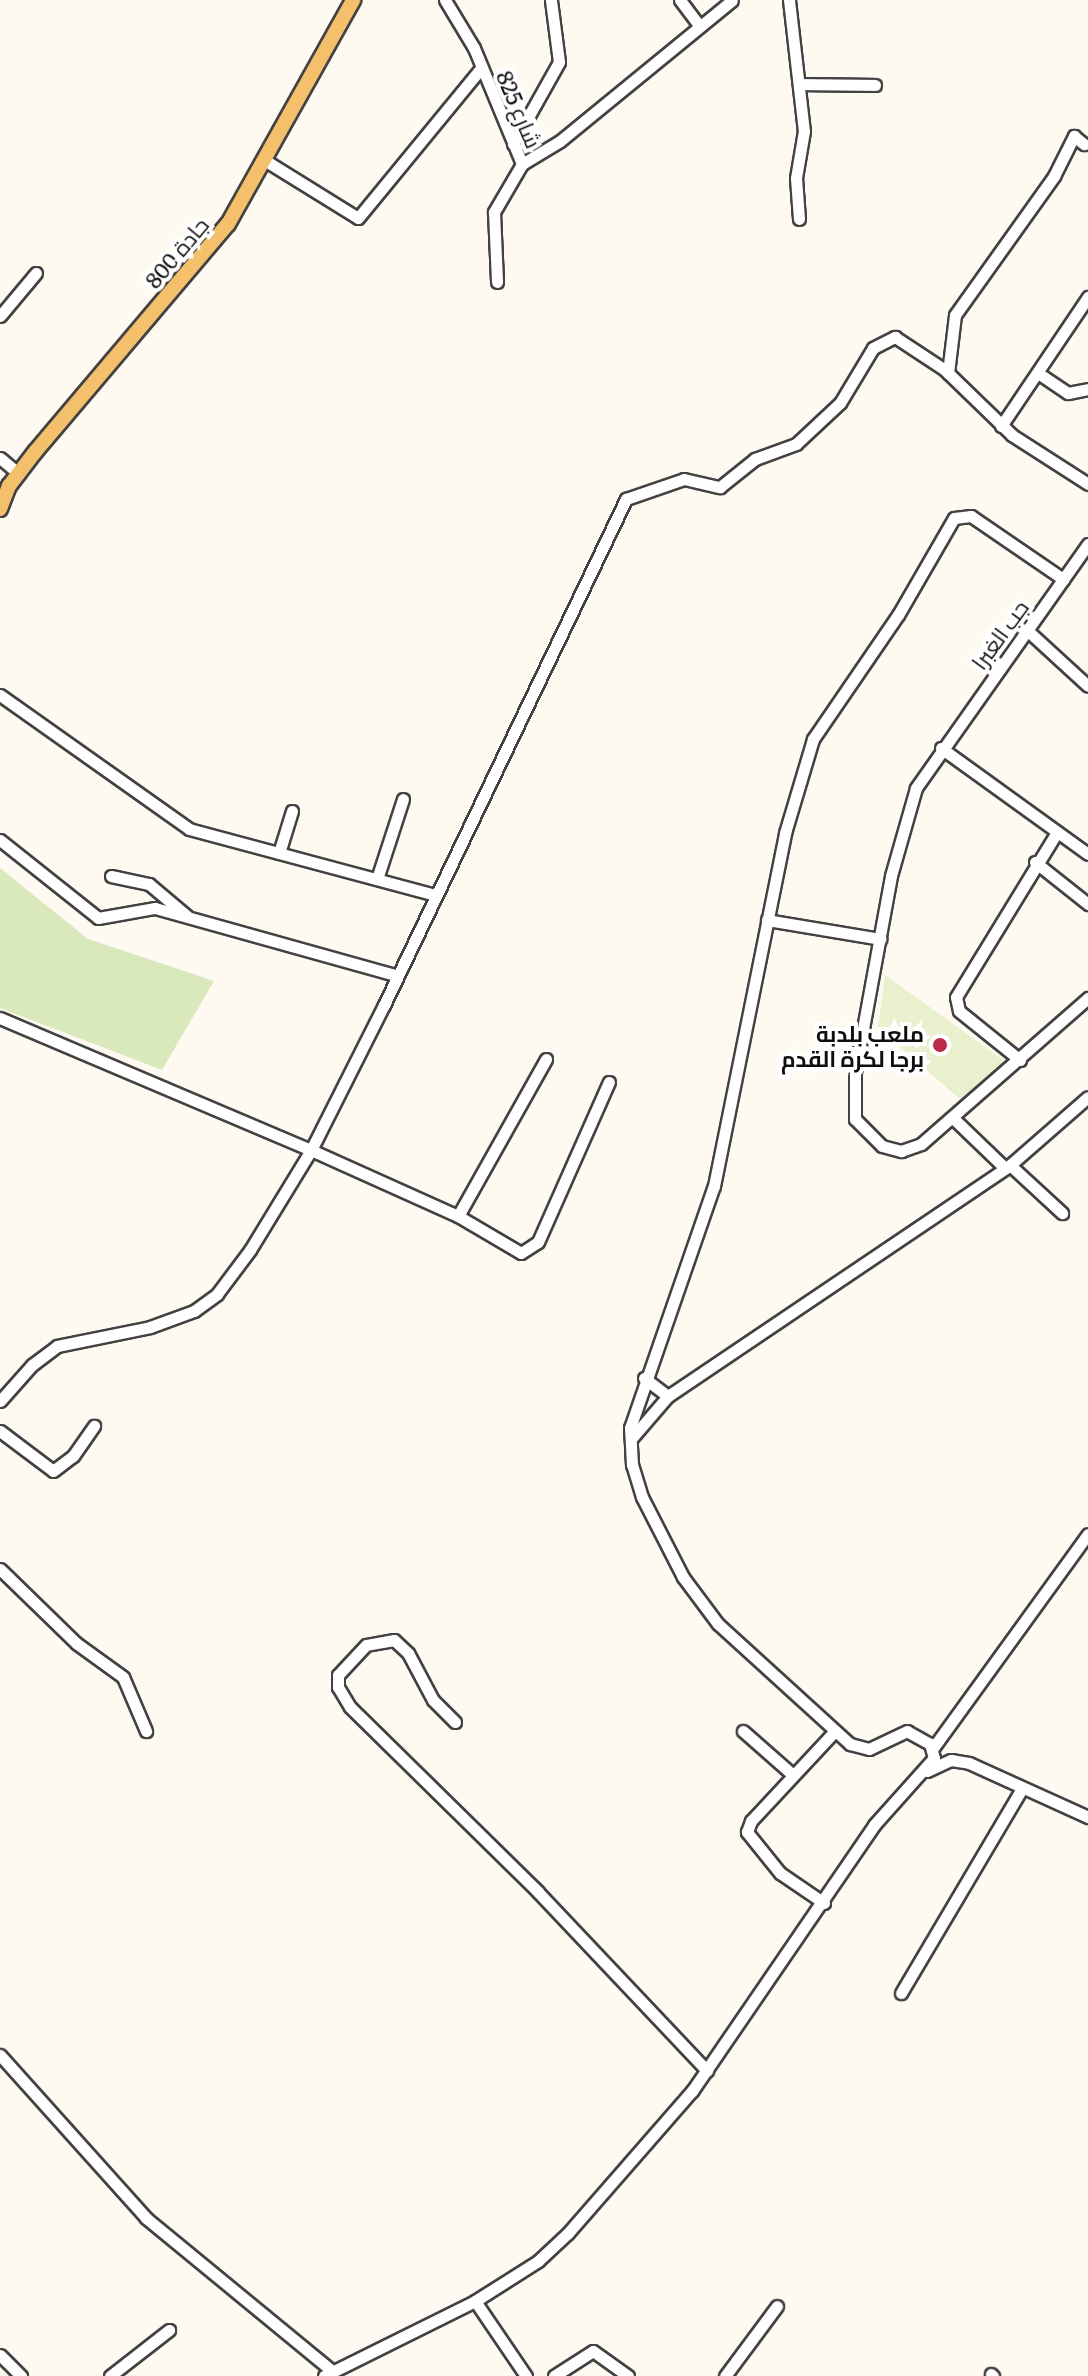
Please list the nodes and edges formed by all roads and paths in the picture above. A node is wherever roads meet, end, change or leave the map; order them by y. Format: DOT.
graph roads {
  1 [pos="353,0"];
  2 [pos="445,0"];
  3 [pos="551,0"];
  4 [pos="680,0"];
  5 [pos="732,0"];
  6 [pos="789,0"];
  7 [pos="699,25"];
  8 [pos="481,68"];
  9 [pos="800,84"];
  10 [pos="875,85"];
  11 [pos="513,144"];
  12 [pos="1084,144"];
  13 [pos="266,161"];
  14 [pos="522,164"];
  15 [pos="799,219"];
  16 [pos="36,273"];
  17 [pos="497,282"];
  18 [pos="1088,297"];
  19 [pos="0,316"];
  20 [pos="948,373"];
  21 [pos="1038,373"];
  22 [pos="1088,389"];
  23 [pos="1001,426"];
  24 [pos="0,458"];
  25 [pos="19,474"];
  26 [pos="1088,484"];
  27 [pos="0,509"];
  28 [pos="1088,544"];
  29 [pos="1063,579"];
  30 [pos="1028,631"];
  31 [pos="1088,686"];
  32 [pos="0,695"];
  33 [pos="941,748"];
  34 [pos="403,799"];
  35 [pos="292,811"];
  36 [pos="1057,832"];
  37 [pos="0,840"];
  38 [pos="279,853"];
  39 [pos="1088,854"];
  40 [pos="1035,862"];
  41 [pos="111,876"];
  42 [pos="377,879"];
  43 [pos="436,895"];
  44 [pos="1088,904"];
  45 [pos="767,920"];
  46 [pos="194,921"];
  47 [pos="880,939"];
  48 [pos="398,976"];
  49 [pos="1088,998"];
  50 [pos="0,1018"];
  51 [pos="546,1059"];
  52 [pos="1020,1060"];
  53 [pos="609,1082"];
  54 [pos="1088,1097"];
  55 [pos="954,1119"];
  56 [pos="311,1150"];
  57 [pos="1008,1167"];
  58 [pos="1062,1213"];
  59 [pos="458,1216"];
  60 [pos="644,1378"];
  61 [pos="668,1396"];
  62 [pos="0,1401"];
  63 [pos="94,1426"];
  64 [pos="0,1431"];
  65 [pos="631,1439"];
  66 [pos="1088,1534"];
  67 [pos="0,1569"];
  68 [pos="455,1722"];
  69 [pos="146,1731"];
  70 [pos="743,1731"];
  71 [pos="834,1732"];
  72 [pos="933,1748"];
  73 [pos="927,1771"];
  74 [pos="792,1774"];
  75 [pos="1021,1790"];
  76 [pos="1088,1817"];
  77 [pos="824,1903"];
  78 [pos="901,1993"];
  79 [pos="0,2055"];
  80 [pos="707,2071"];
  81 [pos="475,2301"];
  82 [pos="777,2306"];
  83 [pos="169,2330"];
  84 [pos="0,2355"];
  85 [pos="328,2373"];
  86 [pos="21,2376"];
  87 [pos="110,2376"];
  88 [pos="526,2376"];
  89 [pos="554,2376"];
  90 [pos="628,2376"];
  91 [pos="725,2376"];
  1 -- 13 [label="main road, جادة 800"];
  2 -- 8 [label="street, شارع 825"];
  3 -- 11 [label="street"];
  4 -- 7 [label="street"];
  5 -- 7 [label="street"];
  6 -- 9 [label="street"];
  7 -- 14 [label="street"];
  8 -- 11 [label="street, شارع 825"];
  8 -- 13 [label="street"];
  9 -- 10 [label="street"];
  9 -- 15 [label="street"];
  11 -- 14 [label="street, شارع 825"];
  12 -- 20 [label="street"];
  13 -- 25 [label="main road, جادة 800"];
  14 -- 17 [label="street, شارع 825"];
  16 -- 19 [label="street"];
  18 -- 21 [label="street"];
  20 -- 23 [label="street"];
  20 -- 43 [label="street"];
  21 -- 22 [label="street"];
  21 -- 23 [label="street"];
  23 -- 26 [label="street"];
  24 -- 25 [label="street"];
  25 -- 27 [label="main road, جادة 800"];
  28 -- 29 [label="street, جب الغبرا"];
  29 -- 30 [label="street, جب الغبرا"];
  29 -- 45 [label="street"];
  30 -- 31 [label="street"];
  30 -- 33 [label="street, جب الغبرا"];
  32 -- 38 [label="street"];
  33 -- 36 [label="street"];
  33 -- 47 [label="street, جب الغبرا"];
  34 -- 42 [label="street"];
  35 -- 38 [label="street"];
  36 -- 39 [label="street"];
  36 -- 40 [label="street"];
  37 -- 46 [label="street"];
  38 -- 42 [label="street"];
  40 -- 44 [label="street"];
  40 -- 52 [label="street"];
  41 -- 46 [label="street"];
  42 -- 43 [label="street"];
  43 -- 48 [label="street"];
  45 -- 47 [label="street"];
  45 -- 60 [label="street"];
  46 -- 48 [label="street"];
  47 -- 55 [label="street, جب الغبرا"];
  48 -- 56 [label="street"];
  49 -- 52 [label="street"];
  50 -- 56 [label="street"];
  51 -- 59 [label="street"];
  52 -- 55 [label="street"];
  53 -- 59 [label="street"];
  54 -- 57 [label="street"];
  55 -- 57 [label="street"];
  56 -- 59 [label="street"];
  56 -- 62 [label="street"];
  57 -- 58 [label="street"];
  57 -- 61 [label="street"];
  60 -- 61 [label="street"];
  60 -- 65 [label="street"];
  61 -- 65 [label="street"];
  63 -- 64 [label="street"];
  65 -- 71 [label="street"];
  66 -- 72 [label="street"];
  67 -- 69 [label="street"];
  68 -- 80 [label="street"];
  70 -- 74 [label="street"];
  71 -- 72 [label="street"];
  71 -- 74 [label="street"];
  72 -- 73 [label="street"];
  73 -- 75 [label="street"];
  73 -- 77 [label="street"];
  74 -- 77 [label="street"];
  75 -- 76 [label="street"];
  75 -- 78 [label="street"];
  77 -- 80 [label="street"];
  79 -- 85 [label="street"];
  80 -- 81 [label="street"];
  81 -- 85 [label="street"];
  81 -- 88 [label="street"];
  82 -- 91 [label="street"];
  83 -- 87 [label="street"];
  84 -- 86 [label="street"];
  89 -- 90 [label="street"];
}
